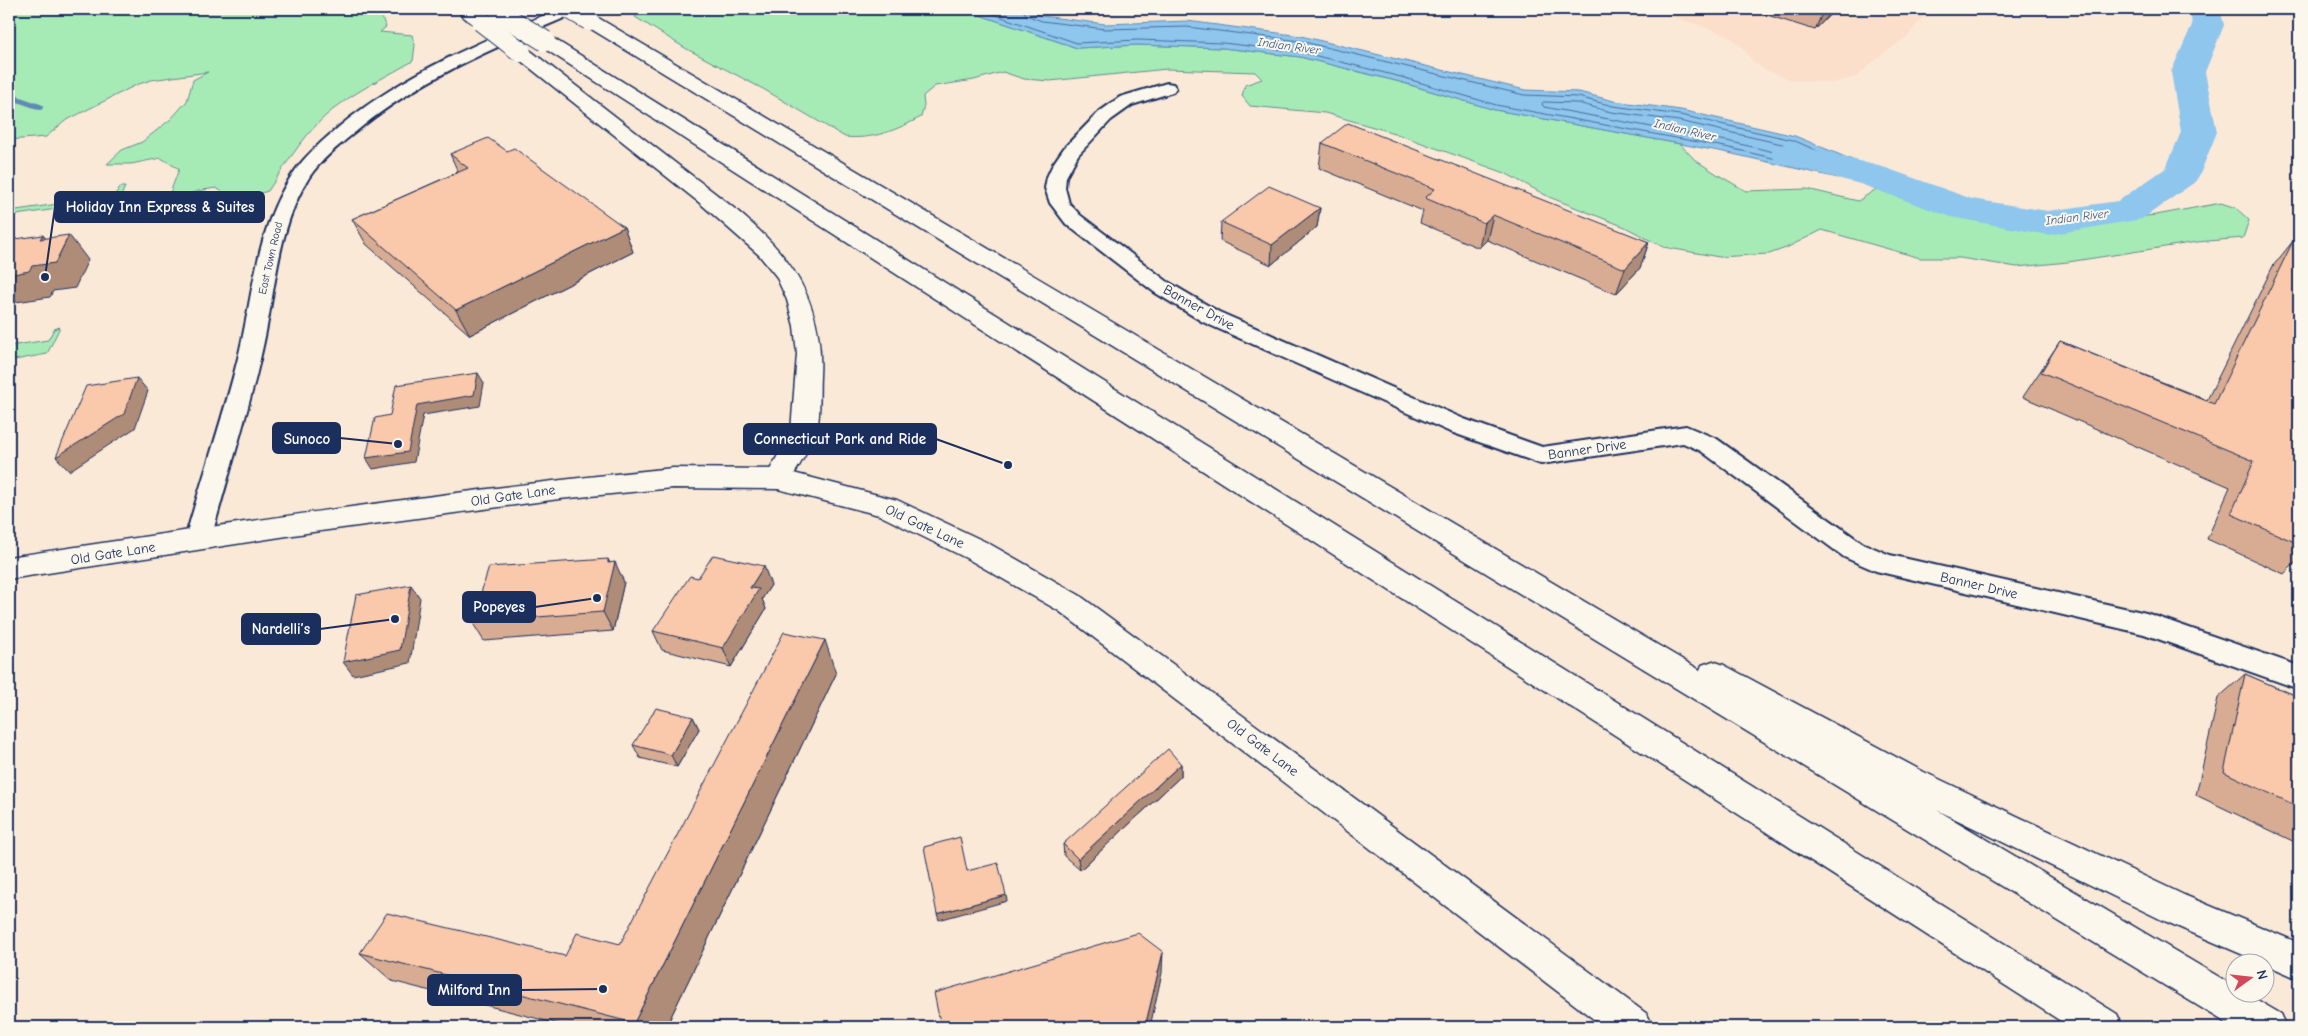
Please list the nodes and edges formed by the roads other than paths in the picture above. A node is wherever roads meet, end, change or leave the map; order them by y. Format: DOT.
graph roads {
  1 [pos="466,9"];
  2 [pos="577,13"];
  3 [pos="492,14"];
  4 [pos="533,46"];
  5 [pos="1167,88"];
  6 [pos="1348,476"];
  7 [pos="778,480"];
  8 [pos="198,539"];
  9 [pos="9,568"];
  10 [pos="2299,678"];
  11 [pos="2299,960"];
  12 [pos="1634,1027"];
  13 [pos="2104,1027"];
  14 [pos="2268,1027"];
  1 -- 3 [label="main road"];
  2 -- 6 [label="main road"];
  2 -- 8 [label="street, East Town Road"];
  3 -- 4 [label="main road, bridge"];
  3 -- 4 [label="main road, bridge"];
  4 -- 7 [label="main road"];
  4 -- 13 [label="main road"];
  5 -- 10 [label="street, Banner Drive"];
  6 -- 11 [label="main road"];
  6 -- 14 [label="main road"];
  7 -- 8 [label="main road, Old Gate Lane"];
  7 -- 12 [label="main road, Old Gate Lane"];
  8 -- 9 [label="main road, Old Gate Lane"];
}
